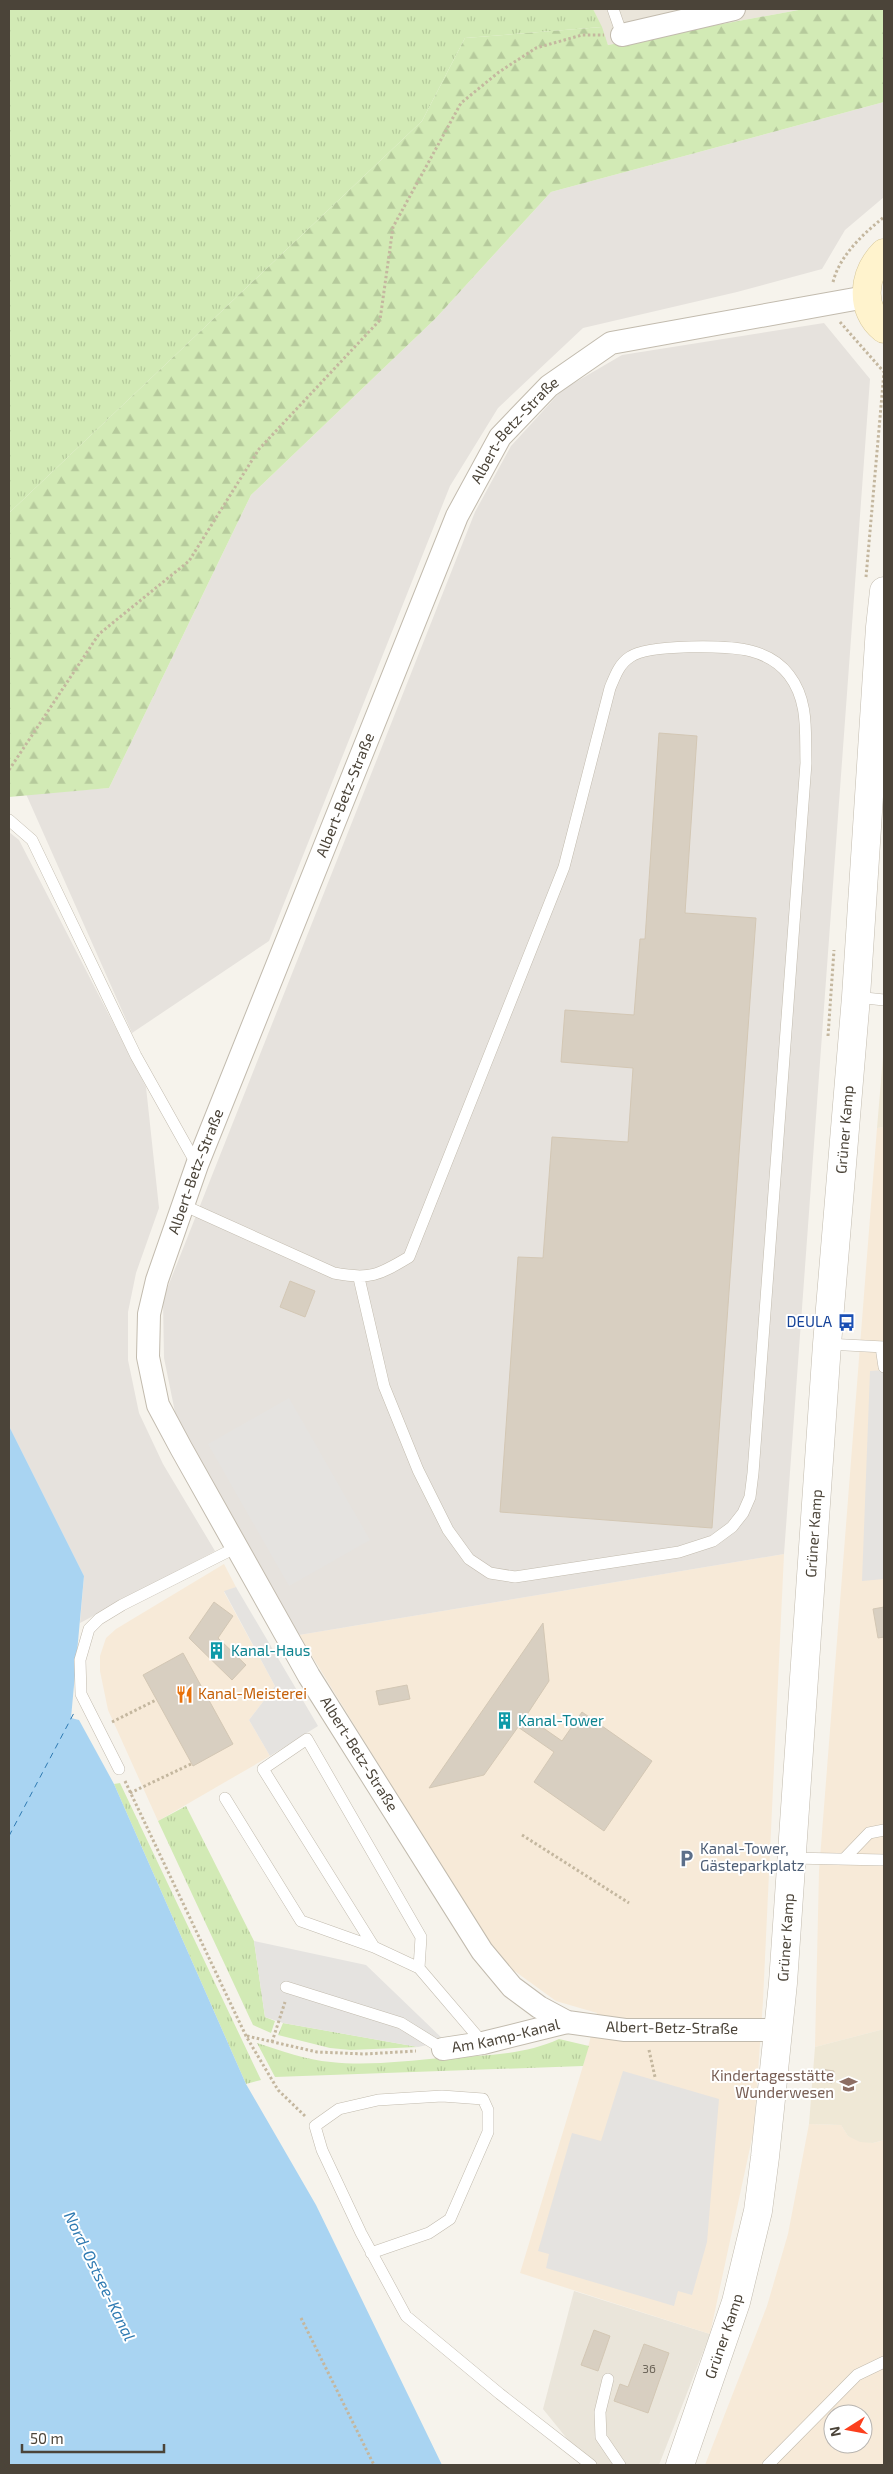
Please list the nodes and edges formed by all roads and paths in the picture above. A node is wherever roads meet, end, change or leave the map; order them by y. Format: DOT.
graph roads {
  1 [pos="612,9"];
  2 [pos="734,9"];
  3 [pos="707,11"];
  4 [pos="622,35"];
  5 [pos="884,217"];
  6 [pos="884,253"];
  7 [pos="866,297"];
  8 [pos="836,302"];
  9 [pos="884,329"];
  10 [pos="884,372"];
  11 [pos="884,590"];
  12 [pos="9,770"];
  13 [pos="9,820"];
  14 [pos="856,997"];
  15 [pos="884,1000"];
  16 [pos="197,1165"];
  17 [pos="183,1205"];
  18 [pos="359,1278"];
  19 [pos="827,1344"];
  20 [pos="883,1347"];
  21 [pos="884,1367"];
  22 [pos="237,1547"];
  23 [pos="156,1700"];
  24 [pos="99,1728"];
  25 [pos="191,1764"];
  26 [pos="119,1769"];
  27 [pos="130,1793"];
  28 [pos="225,1798"];
  29 [pos="884,1830"];
  30 [pos="522,1835"];
  31 [pos="792,1858"];
  32 [pos="844,1859"];
  33 [pos="884,1860"];
  34 [pos="629,1903"];
  35 [pos="374,1947"];
  36 [pos="419,1968"];
  37 [pos="288,1988"];
  38 [pos="567,2022"];
  39 [pos="778,2030"];
  40 [pos="246,2036"];
  41 [pos="272,2042"];
  42 [pos="483,2043"];
  43 [pos="443,2049"];
  44 [pos="650,2054"];
  45 [pos="655,2077"];
  46 [pos="315,2126"];
  47 [pos="372,2253"];
  48 [pos="301,2318"];
  49 [pos="884,2362"];
  50 [pos="608,2379"];
  51 [pos="374,2465"];
  52 [pos="591,2465"];
  53 [pos="620,2465"];
  54 [pos="680,2465"];
  55 [pos="768,2465"];
  1 -- 4 [label="lane"];
  2 -- 3 [label="street"];
  3 -- 4 [label="street"];
  4 -- 12 [label="path"];
  5 -- 8 [label="path"];
  6 -- 7 [label="main road"];
  7 -- 8 [label="street, Albert-Betz-Straße"];
  7 -- 9 [label="main road"];
  8 -- 10 [label="path"];
  8 -- 16 [label="street, Albert-Betz-Straße"];
  11 -- 14 [label="street, Grüner Kamp"];
  13 -- 16 [label="lane"];
  14 -- 15 [label="lane"];
  14 -- 19 [label="street, Grüner Kamp"];
  16 -- 17 [label="street, Albert-Betz-Straße"];
  17 -- 18 [label="lane"];
  17 -- 22 [label="street, Albert-Betz-Straße"];
  18 -- 18 [label="lane"];
  19 -- 20 [label="lane"];
  19 -- 31 [label="street, Grüner Kamp"];
  20 -- 21 [label="lane"];
  22 -- 24 [label="lane"];
  22 -- 38 [label="street, Albert-Betz-Straße"];
  23 -- 24 [label="path"];
  24 -- 26 [label="lane"];
  25 -- 27 [label="path"];
  26 -- 27 [label="path"];
  27 -- 40 [label="path"];
  28 -- 35 [label="lane"];
  29 -- 32 [label="lane"];
  30 -- 34 [label="path"];
  31 -- 32 [label="lane"];
  31 -- 39 [label="street, Grüner Kamp"];
  32 -- 33 [label="lane"];
  35 -- 36 [label="lane"];
  35 -- 36 [label="lane"];
  36 -- 42 [label="lane"];
  37 -- 41 [label="path"];
  37 -- 43 [label="lane"];
  38 -- 39 [label="street, Albert-Betz-Straße"];
  38 -- 42 [label="street, Am Kamp-Kanal"];
  39 -- 54 [label="street, Grüner Kamp"];
  40 -- 41 [label="path"];
  40 -- 46 [label="path"];
  41 -- 43 [label="path"];
  42 -- 43 [label="street, Am Kamp-Kanal"];
  44 -- 45 [label="path"];
  46 -- 47 [label="lane"];
  46 -- 47 [label="lane"];
  47 -- 52 [label="lane"];
  48 -- 51 [label="path"];
  49 -- 55 [label="lane"];
  50 -- 53 [label="lane"];
}
